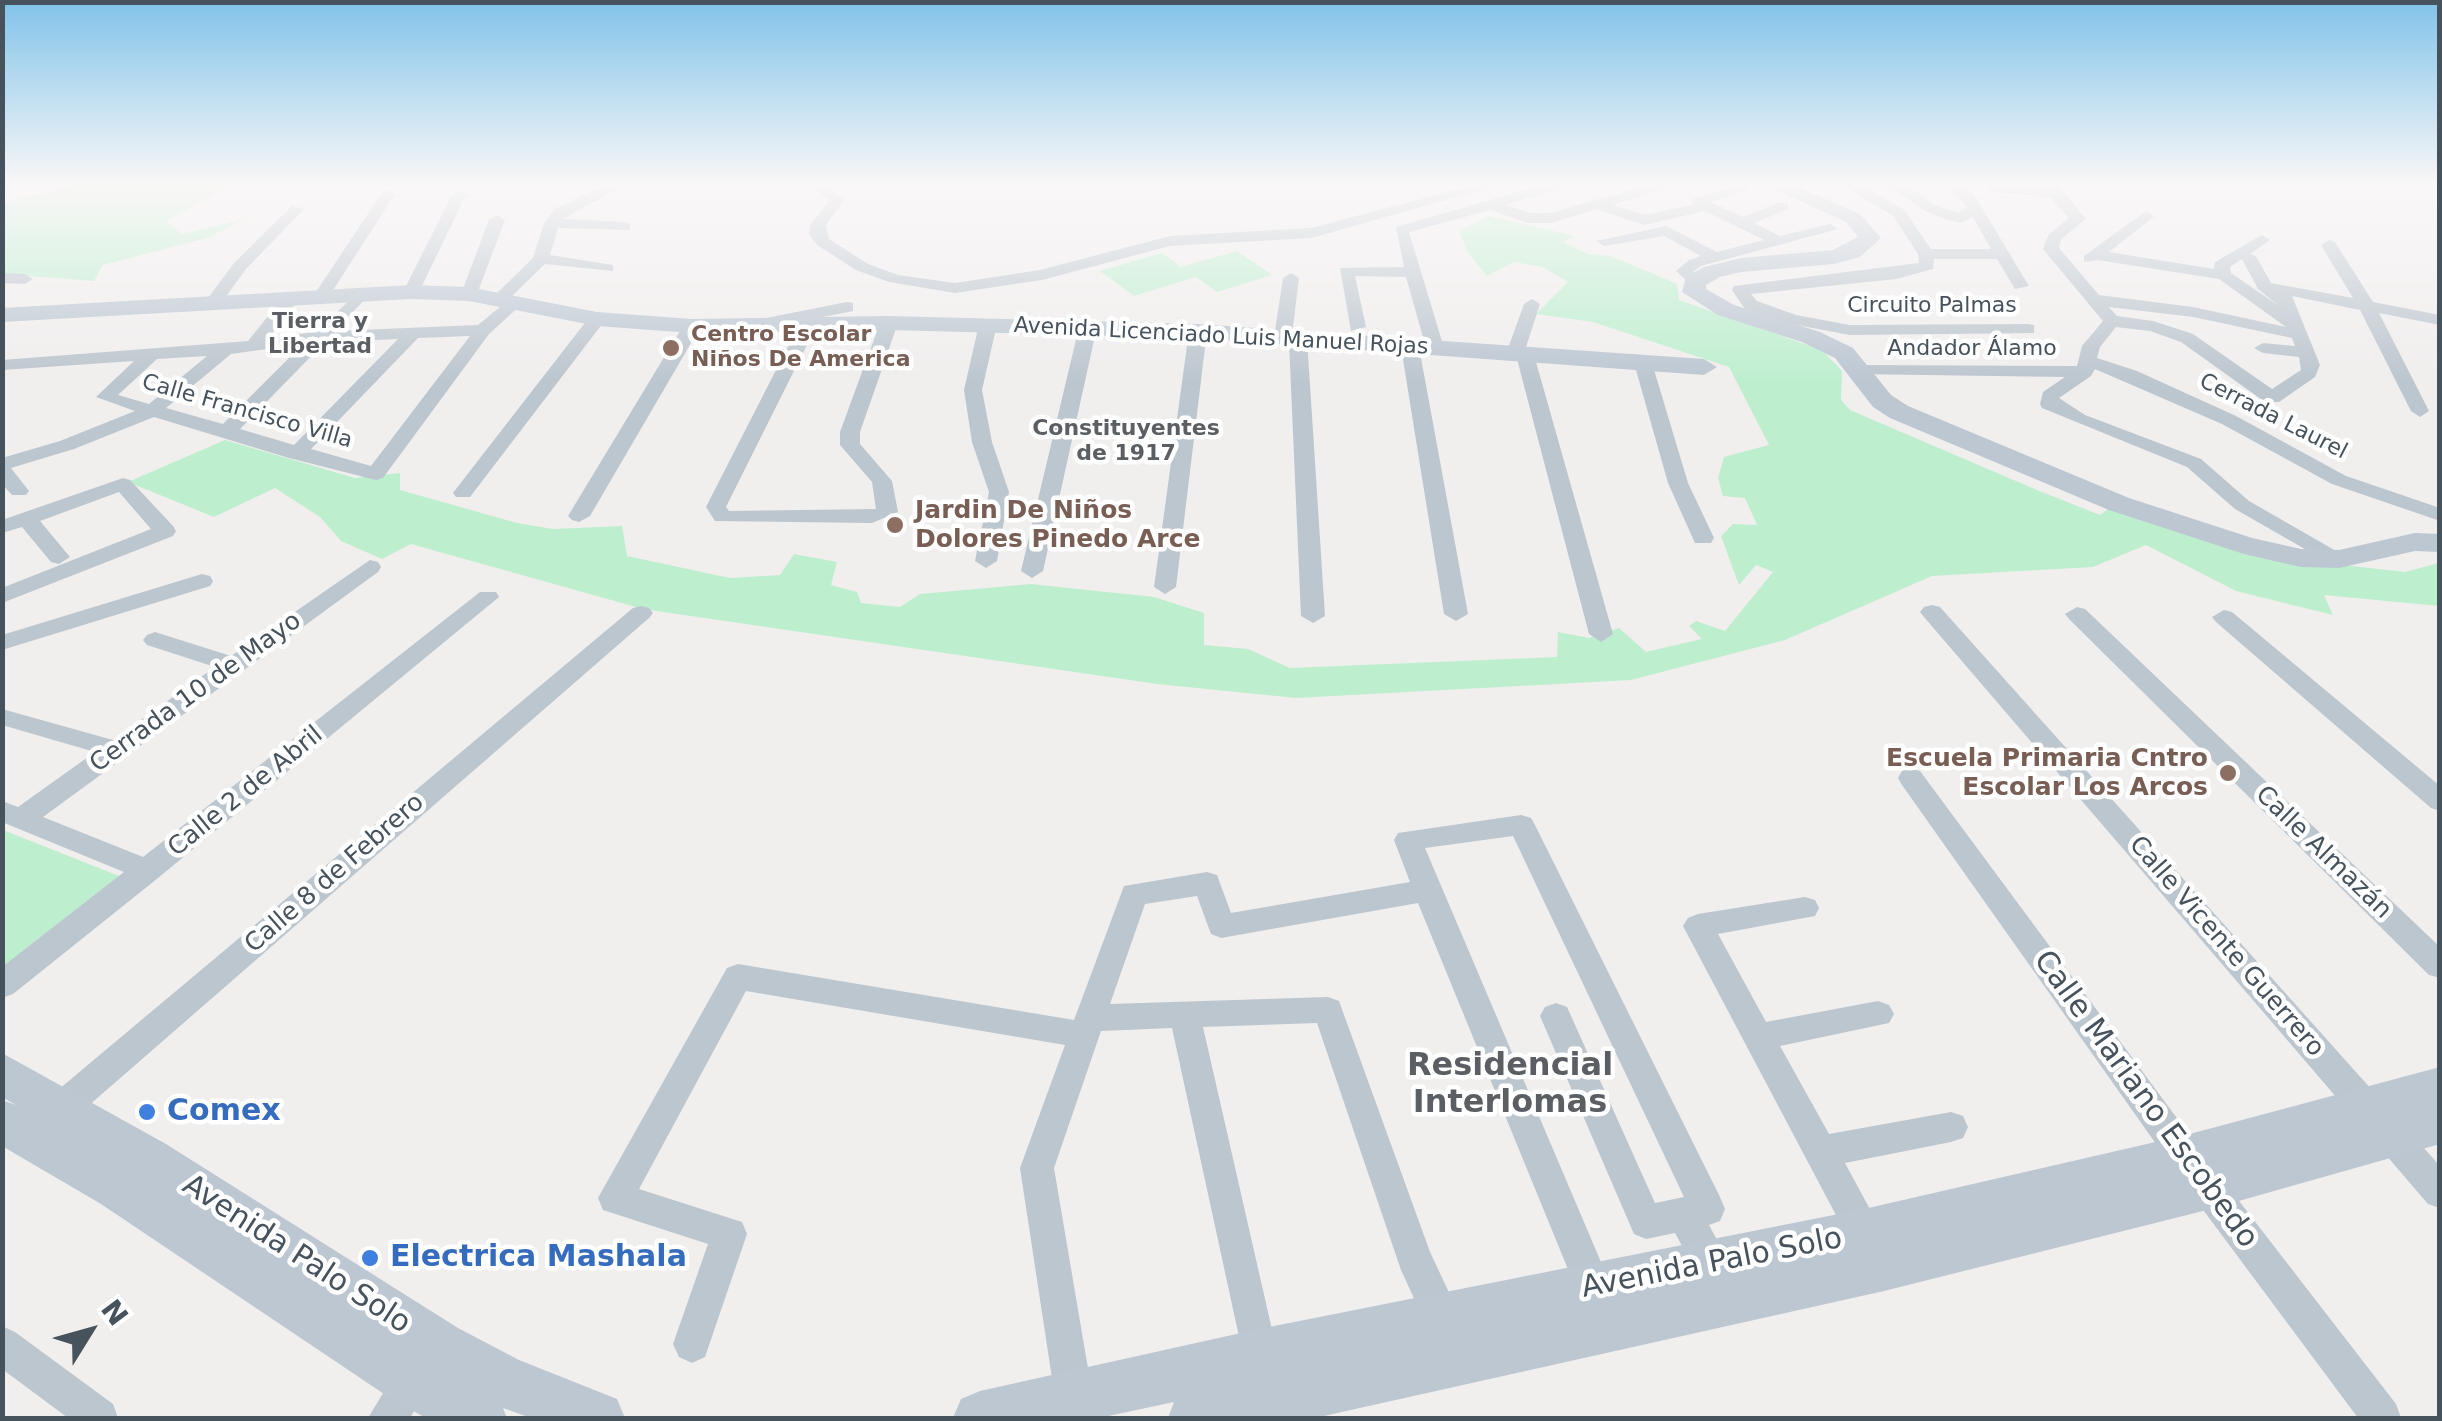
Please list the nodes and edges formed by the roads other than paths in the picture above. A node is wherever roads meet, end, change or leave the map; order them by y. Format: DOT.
graph roads {
  1 [pos="256,249"];
  2 [pos="352,249"];
  3 [pos="431,249"];
  4 [pos="486,249"];
  5 [pos="544,249"];
  6 [pos="834,249"];
  7 [pos="1138,249"];
  8 [pos="1407,249"];
  9 [pos="1699,249"];
  10 [pos="1745,249"];
  11 [pos="1855,249"];
  12 [pos="1923,249"];
  13 [pos="1999,249"];
  14 [pos="2051,249"];
  15 [pos="2102,249"];
  16 [pos="2246,249"];
  17 [pos="2332,249"];
  18 [pos="1926,254"];
  19 [pos="2002,254"];
  20 [pos="2095,255"];
  21 [pos="1714,257"];
  22 [pos="269,259"];
  23 [pos="2250,259"];
  24 [pos="541,260"];
  25 [pos="607,268"];
  26 [pos="1413,272"];
  27 [pos="2224,274"];
  28 [pos="2,278"];
  29 [pos="1291,278"];
  30 [pos="2073,278"];
  31 [pos="25,279"];
  32 [pos="1694,282"];
  33 [pos="2021,286"];
  34 [pos="410,292"];
  35 [pos="362,294"];
  36 [pos="469,294"];
  37 [pos="2284,295"];
  38 [pos="320,298"];
  39 [pos="291,299"];
  40 [pos="2097,300"];
  41 [pos="224,301"];
  42 [pos="506,301"];
  43 [pos="1532,304"];
  44 [pos="847,308"];
  45 [pos="2368,308"];
  46 [pos="2,315"];
  47 [pos="597,318"];
  48 [pos="2440,320"];
  49 [pos="2112,321"];
  50 [pos="889,323"];
  51 [pos="988,324"];
  52 [pos="808,325"];
  53 [pos="692,326"];
  54 [pos="751,326"];
  55 [pos="1088,327"];
  56 [pos="1357,327"];
  57 [pos="2028,329"];
  58 [pos="416,330"];
  59 [pos="483,330"];
  60 [pos="1198,331"];
  61 [pos="317,337"];
  62 [pos="1291,338"];
  63 [pos="2302,339"];
  64 [pos="253,346"];
  65 [pos="226,348"];
  66 [pos="1422,348"];
  67 [pos="2263,348"];
  68 [pos="152,354"];
  69 [pos="1520,354"];
  70 [pos="1643,363"];
  71 [pos="2,366"];
  72 [pos="2085,366"];
  73 [pos="1704,368"];
  74 [pos="1860,370"];
  75 [pos="2420,411"];
  76 [pos="150,412"];
  77 [pos="226,432"];
  78 [pos="296,454"];
  79 [pos="2,467"];
  80 [pos="18,491"];
  81 [pos="463,492"];
  82 [pos="2440,515"];
  83 [pos="579,516"];
  84 [pos="27,518"];
  85 [pos="2,528"];
  86 [pos="1703,538"];
  87 [pos="2440,543"];
  88 [pos="59,557"];
  89 [pos="2339,559"];
  90 [pos="986,561"];
  91 [pos="370,567"];
  92 [pos="1032,571"];
  93 [pos="202,581"];
  94 [pos="1165,588"];
  95 [pos="2,596"];
  96 [pos="488,597"];
  97 [pos="1932,612"];
  98 [pos="641,613"];
  99 [pos="1456,614"];
  100 [pos="2077,614"];
  101 [pos="1312,616"];
  102 [pos="2224,617"];
  103 [pos="1601,634"];
  104 [pos="156,640"];
  105 [pos="5,643"];
  106 [pos="234,665"];
  107 [pos="4,717"];
  108 [pos="117,750"];
  109 [pos="1911,778"];
  110 [pos="2440,801"];
  111 [pos="12,814"];
  112 [pos="148,870"];
  113 [pos="1427,890"];
  114 [pos="1805,908"];
  115 [pos="2440,966"];
  116 [pos="2,985"];
  117 [pos="1878,1014"];
  118 [pos="1185,1015"];
  119 [pos="1556,1016"];
  120 [pos="1087,1026"];
  121 [pos="1756,1037"];
  122 [pos="2,1073"];
  123 [pos="2440,1087"];
  124 [pos="32,1121"];
  125 [pos="2401,1123"];
  126 [pos="1951,1127"];
  127 [pos="1818,1152"];
  128 [pos="2196,1172"];
  129 [pos="2440,1192"];
  130 [pos="1684,1214"];
  131 [pos="1874,1250"];
  132 [pos="1712,1264"];
  133 [pos="1594,1288"];
  134 [pos="1442,1318"];
  135 [pos="692,1344"];
  136 [pos="2,1345"];
  137 [pos="1259,1356"];
  138 [pos="413,1382"];
  139 [pos="1074,1398"];
  140 [pos="98,1418"];
  141 [pos="480,1418"];
  142 [pos="598,1418"];
  143 [pos="980,1418"];
  144 [pos="1194,1418"];
  145 [pos="2382,1418"];
  1 -- 41 [label="street"];
  2 -- 38 [label="street"];
  3 -- 34 [label="street"];
  4 -- 36 [label="street"];
  5 -- 24 [label="street"];
  6 -- 7 [label="street"];
  8 -- 26 [label="street"];
  9 -- 21 [label="street"];
  10 -- 21 [label="street"];
  11 -- 32 [label="main road"];
  12 -- 18 [label="street"];
  13 -- 19 [label="street"];
  14 -- 30 [label="street"];
  15 -- 20 [label="street"];
  16 -- 27 [label="street"];
  17 -- 45 [label="street"];
  18 -- 19 [label="street"];
  18 -- 57 [label="street, Circuito Palmas"];
  19 -- 33 [label="street"];
  20 -- 27 [label="street"];
  20 -- 30 [label="street"];
  21 -- 32 [label="street"];
  22 -- 41 [label="street"];
  23 -- 37 [label="street"];
  24 -- 25 [label="street"];
  24 -- 42 [label="street"];
  26 -- 56 [label="street"];
  26 -- 66 [label="street"];
  27 -- 63 [label="street"];
  28 -- 31 [label="street"];
  29 -- 62 [label="street"];
  30 -- 40 [label="street"];
  32 -- 74 [label="main road"];
  34 -- 35 [label="main road, Avenida Licenciado Luis Manuel Rojas"];
  34 -- 36 [label="main road, Avenida Licenciado Luis Manuel Rojas"];
  35 -- 38 [label="main road, Avenida Licenciado Luis Manuel Rojas"];
  35 -- 61 [label="street"];
  36 -- 42 [label="main road, Avenida Licenciado Luis Manuel Rojas"];
  37 -- 45 [label="street"];
  37 -- 63 [label="street"];
  38 -- 39 [label="main road, Avenida Licenciado Luis Manuel Rojas"];
  39 -- 41 [label="main road, Avenida Licenciado Luis Manuel Rojas"];
  39 -- 64 [label="street"];
  40 -- 49 [label="street"];
  40 -- 63 [label="street"];
  41 -- 46 [label="main road, Avenida Licenciado Luis Manuel Rojas"];
  42 -- 47 [label="main road, Avenida Licenciado Luis Manuel Rojas"];
  42 -- 59 [label="street"];
  43 -- 69 [label="street"];
  44 -- 54 [label="street"];
  45 -- 48 [label="street"];
  45 -- 75 [label="street"];
  47 -- 53 [label="main road, Avenida Licenciado Luis Manuel Rojas"];
  47 -- 81 [label="street"];
  49 -- 63 [label="street"];
  49 -- 72 [label="street"];
  50 -- 51 [label="main road, Avenida Licenciado Luis Manuel Rojas"];
  50 -- 52 [label="main road, Avenida Licenciado Luis Manuel Rojas"];
  50 -- 52 [label="street"];
  51 -- 55 [label="main road, Avenida Licenciado Luis Manuel Rojas"];
  51 -- 90 [label="street"];
  52 -- 54 [label="main road, Avenida Licenciado Luis Manuel Rojas"];
  53 -- 54 [label="main road, Avenida Licenciado Luis Manuel Rojas"];
  53 -- 83 [label="street"];
  55 -- 60 [label="main road, Avenida Licenciado Luis Manuel Rojas"];
  55 -- 92 [label="street"];
  58 -- 59 [label="street"];
  58 -- 61 [label="street"];
  58 -- 78 [label="street"];
  59 -- 78 [label="street, Calle Francisco Villa"];
  60 -- 62 [label="main road, Avenida Licenciado Luis Manuel Rojas"];
  60 -- 94 [label="street"];
  61 -- 64 [label="street"];
  61 -- 77 [label="street"];
  62 -- 66 [label="main road, Avenida Licenciado Luis Manuel Rojas"];
  62 -- 101 [label="street"];
  63 -- 67 [label="street"];
  64 -- 65 [label="street"];
  65 -- 68 [label="street"];
  65 -- 76 [label="street"];
  66 -- 69 [label="main road, Avenida Licenciado Luis Manuel Rojas"];
  66 -- 99 [label="street"];
  68 -- 71 [label="street"];
  68 -- 76 [label="street, Calle Francisco Villa"];
  69 -- 70 [label="main road, Avenida Licenciado Luis Manuel Rojas"];
  69 -- 103 [label="street"];
  70 -- 73 [label="main road, Avenida Licenciado Luis Manuel Rojas"];
  70 -- 86 [label="street"];
  72 -- 74 [label="street, Andador Álamo"];
  72 -- 82 [label="street, Cerrada Laurel"];
  72 -- 89 [label="street"];
  74 -- 89 [label="main road"];
  76 -- 77 [label="street, Calle Francisco Villa"];
  76 -- 79 [label="street"];
  77 -- 78 [label="street, Calle Francisco Villa"];
  79 -- 80 [label="street"];
  84 -- 85 [label="street"];
  84 -- 88 [label="street"];
  84 -- 95 [label="street"];
  87 -- 89 [label="main road"];
  91 -- 106 [label="street, Cerrada 10 de Mayo"];
  93 -- 105 [label="street"];
  96 -- 112 [label="street, Calle 2 de Abril"];
  97 -- 125 [label="street, Calle Vicente Guerrero"];
  98 -- 124 [label="street, Calle 8 de Febrero"];
  100 -- 115 [label="street, Calle Almazán"];
  102 -- 110 [label="street"];
  104 -- 106 [label="street"];
  106 -- 108 [label="street, Cerrada 10 de Mayo"];
  107 -- 108 [label="street"];
  108 -- 111 [label="street, Cerrada 10 de Mayo"];
  109 -- 128 [label="street, Calle Mariano Escobedo"];
  111 -- 112 [label="street"];
  112 -- 116 [label="street, Calle 2 de Abril"];
  113 -- 120 [label="street"];
  113 -- 130 [label="street"];
  113 -- 133 [label="street"];
  114 -- 121 [label="street"];
  117 -- 121 [label="street"];
  118 -- 120 [label="street"];
  118 -- 134 [label="street"];
  118 -- 137 [label="street"];
  119 -- 130 [label="street"];
  120 -- 135 [label="street"];
  120 -- 139 [label="street"];
  121 -- 127 [label="street"];
  122 -- 124 [label="main road, Avenida Palo Solo"];
  123 -- 125 [label="main road, Avenida Palo Solo"];
  124 -- 138 [label="main road, Avenida Palo Solo"];
  125 -- 128 [label="main road, Avenida Palo Solo"];
  125 -- 129 [label="street, Calle Vicente Guerrero"];
  126 -- 127 [label="street"];
  127 -- 131 [label="street"];
  128 -- 131 [label="main road, Avenida Palo Solo"];
  128 -- 145 [label="street, Calle Mariano Escobedo"];
  130 -- 132 [label="street"];
  131 -- 132 [label="main road, Avenida Palo Solo"];
  131 -- 144 [label="main road, Avenida Palo Solo"];
  132 -- 133 [label="main road, Avenida Palo Solo"];
  133 -- 134 [label="main road, Avenida Palo Solo"];
  134 -- 137 [label="main road, Avenida Palo Solo"];
  136 -- 140 [label="street"];
  137 -- 139 [label="main road, Avenida Palo Solo"];
  138 -- 141 [label="main road, Avenida Palo Solo"];
  138 -- 142 [label="main road, Avenida Palo Solo"];
  139 -- 143 [label="main road, Avenida Palo Solo"];
}
